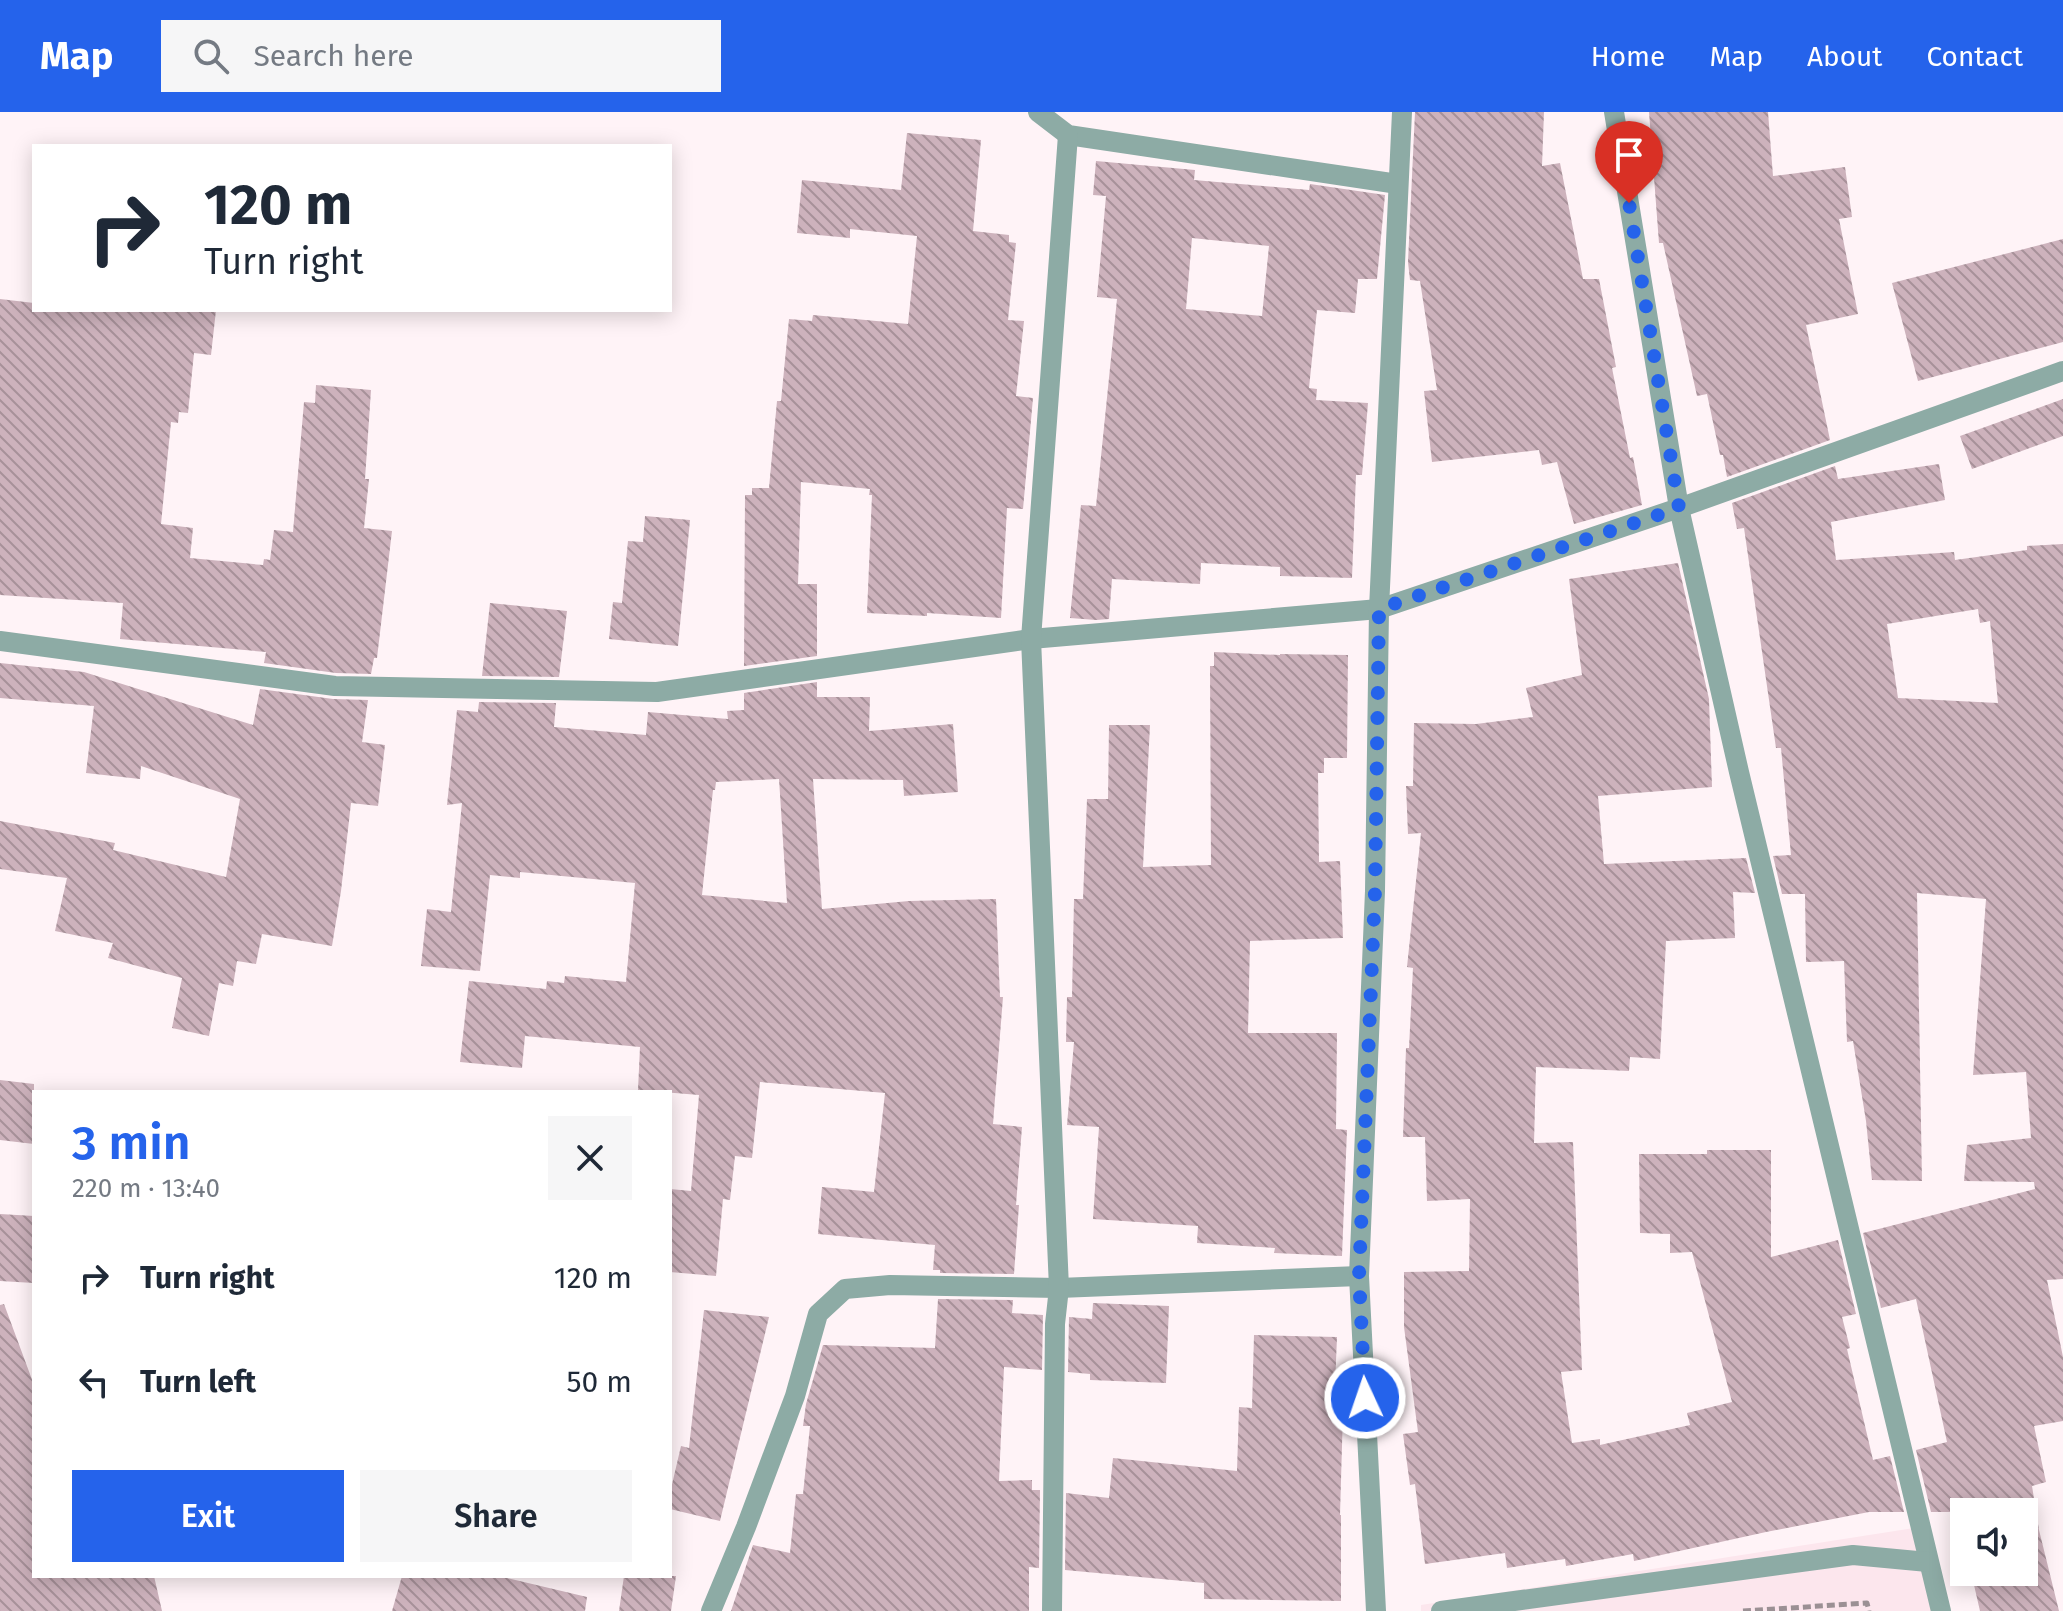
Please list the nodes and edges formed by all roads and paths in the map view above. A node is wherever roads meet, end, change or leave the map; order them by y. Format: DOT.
graph roads {
  1 [pos="1038,112"];
  2 [pos="1402,112"];
  3 [pos="1614,112"];
  4 [pos="1068,135"];
  5 [pos="1398,184"];
  6 [pos="2063,371"];
  7 [pos="1679,508"];
  8 [pos="1379,609"];
  9 [pos="1031,639"];
  10 [pos="0,641"];
  11 [pos="1359,1276"];
  12 [pos="1059,1288"];
  13 [pos="1928,1562"];
  14 [pos="1801,1609"];
  15 [pos="711,1611"];
  16 [pos="1052,1611"];
  17 [pos="1376,1611"];
  18 [pos="1441,1611"];
  19 [pos="1743,1611"];
  20 [pos="1869,1611"];
  21 [pos="1941,1611"];
  1 -- 4 [label="street"];
  2 -- 5 [label="street"];
  3 -- 7 [label="street"];
  4 -- 5 [label="street"];
  4 -- 9 [label="street"];
  5 -- 8 [label="street"];
  6 -- 7 [label="street"];
  7 -- 8 [label="street"];
  7 -- 13 [label="street"];
  8 -- 9 [label="street"];
  8 -- 11 [label="street"];
  9 -- 10 [label="street"];
  9 -- 12 [label="street"];
  11 -- 12 [label="street"];
  11 -- 17 [label="street"];
  12 -- 15 [label="street"];
  12 -- 16 [label="street"];
  13 -- 18 [label="street"];
  13 -- 21 [label="street"];
  14 -- 19 [label="path"];
  14 -- 20 [label="path"];
}
